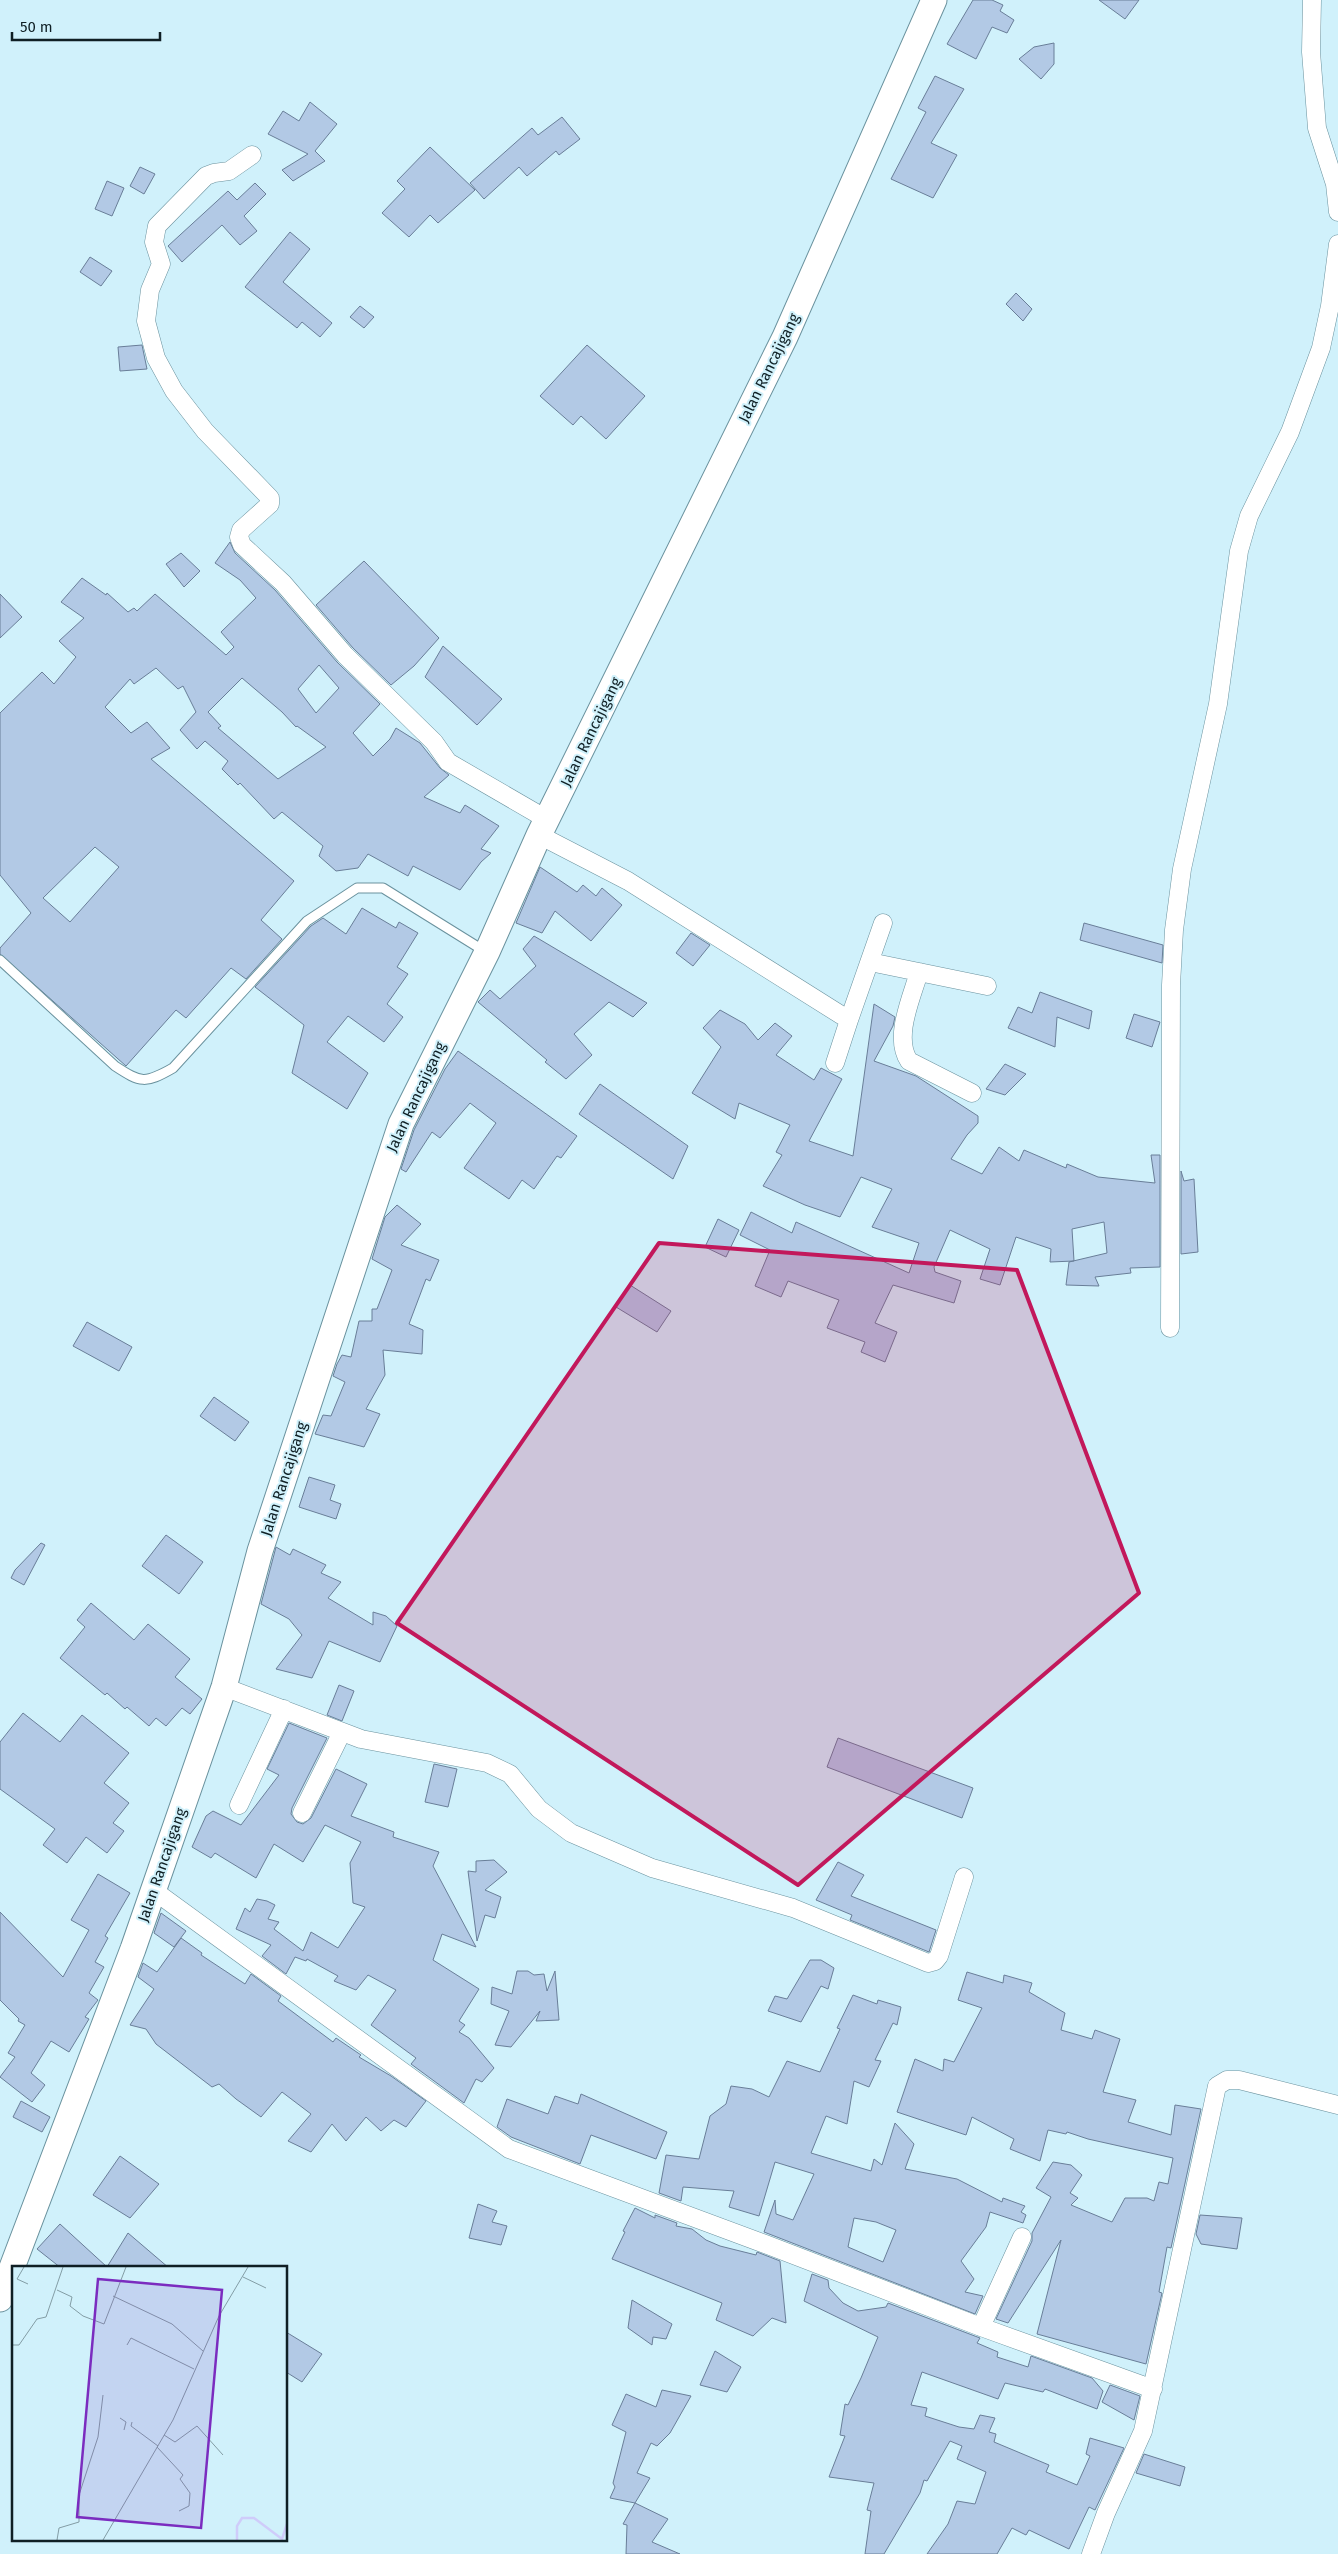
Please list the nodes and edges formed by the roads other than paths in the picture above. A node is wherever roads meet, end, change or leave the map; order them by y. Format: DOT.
graph roads {
  1 [pos="934,0"];
  2 [pos="1312,0"];
  3 [pos="252,154"];
  4 [pos="1338,212"];
  5 [pos="1338,244"];
  6 [pos="543,828"];
  7 [pos="883,923"];
  8 [pos="487,952"];
  9 [pos="0,960"];
  10 [pos="870,962"];
  11 [pos="919,972"];
  12 [pos="987,986"];
  13 [pos="849,1020"];
  14 [pos="835,1063"];
  15 [pos="972,1093"];
  16 [pos="1170,1328"];
  17 [pos="224,1687"];
  18 [pos="284,1709"];
  19 [pos="342,1732"];
  20 [pos="240,1805"];
  21 [pos="302,1813"];
  22 [pos="964,1877"];
  23 [pos="153,1890"];
  24 [pos="1338,2105"];
  25 [pos="1022,2237"];
  26 [pos="12,2266"];
  27 [pos="12,2267"];
  28 [pos="0,2299"];
  29 [pos="981,2327"];
  30 [pos="1153,2389"];
  31 [pos="1091,2554"];
  1 -- 6 [label="main road, Jalan Rancajigang"];
  2 -- 4 [label="street"];
  3 -- 6 [label="street"];
  5 -- 16 [label="street"];
  6 -- 8 [label="main road, Jalan Rancajigang"];
  6 -- 13 [label="street"];
  7 -- 10 [label="street"];
  8 -- 9 [label="lane"];
  8 -- 17 [label="main road, Jalan Rancajigang"];
  10 -- 11 [label="street"];
  10 -- 13 [label="street"];
  11 -- 12 [label="street"];
  11 -- 15 [label="street"];
  13 -- 14 [label="street"];
  17 -- 18 [label="street"];
  17 -- 23 [label="main road, Jalan Rancajigang"];
  18 -- 19 [label="street"];
  18 -- 20 [label="street"];
  19 -- 21 [label="street"];
  19 -- 22 [label="street"];
  23 -- 26 [label="main road, Jalan Rancajigang"];
  23 -- 29 [label="street"];
  24 -- 30 [label="street"];
  25 -- 29 [label="street"];
  27 -- 28 [label="main road, Jalan Rancajigang"];
  29 -- 30 [label="street"];
  30 -- 31 [label="street"];
}
